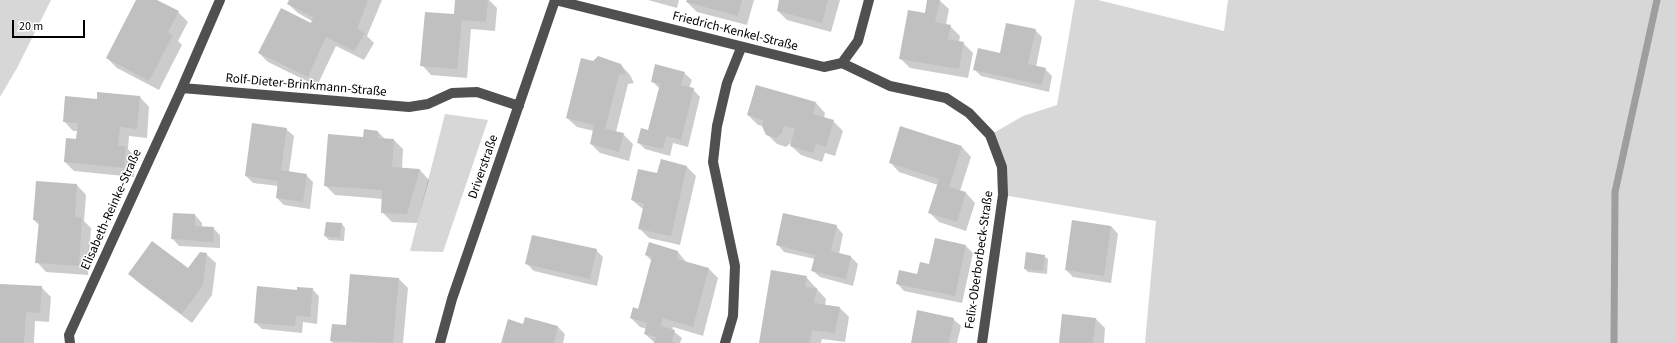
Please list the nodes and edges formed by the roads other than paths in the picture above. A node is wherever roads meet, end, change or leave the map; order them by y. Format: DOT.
graph roads {
  1 [pos="220,0"];
  2 [pos="555,0"];
  3 [pos="869,0"];
  4 [pos="741,48"];
  5 [pos="842,63"];
  6 [pos="182,88"];
  7 [pos="519,106"];
  8 [pos="70,343"];
  9 [pos="440,343"];
  10 [pos="726,343"];
  11 [pos="982,343"];
  1 -- 6 [label="street"];
  2 -- 4 [label="street, Friedrich-Kenkel-Straße"];
  2 -- 7 [label="street, Driverstraße"];
  3 -- 5 [label="street"];
  4 -- 5 [label="street, Friedrich-Kenkel-Straße"];
  4 -- 10 [label="street"];
  5 -- 11 [label="street, Felix-Oberborbeck-Straße"];
  6 -- 7 [label="street, Rolf-Dieter-Brinkmann-Straße"];
  6 -- 8 [label="street, Elisabeth-Reinke-Straße"];
  7 -- 9 [label="street, Driverstraße"];
}
